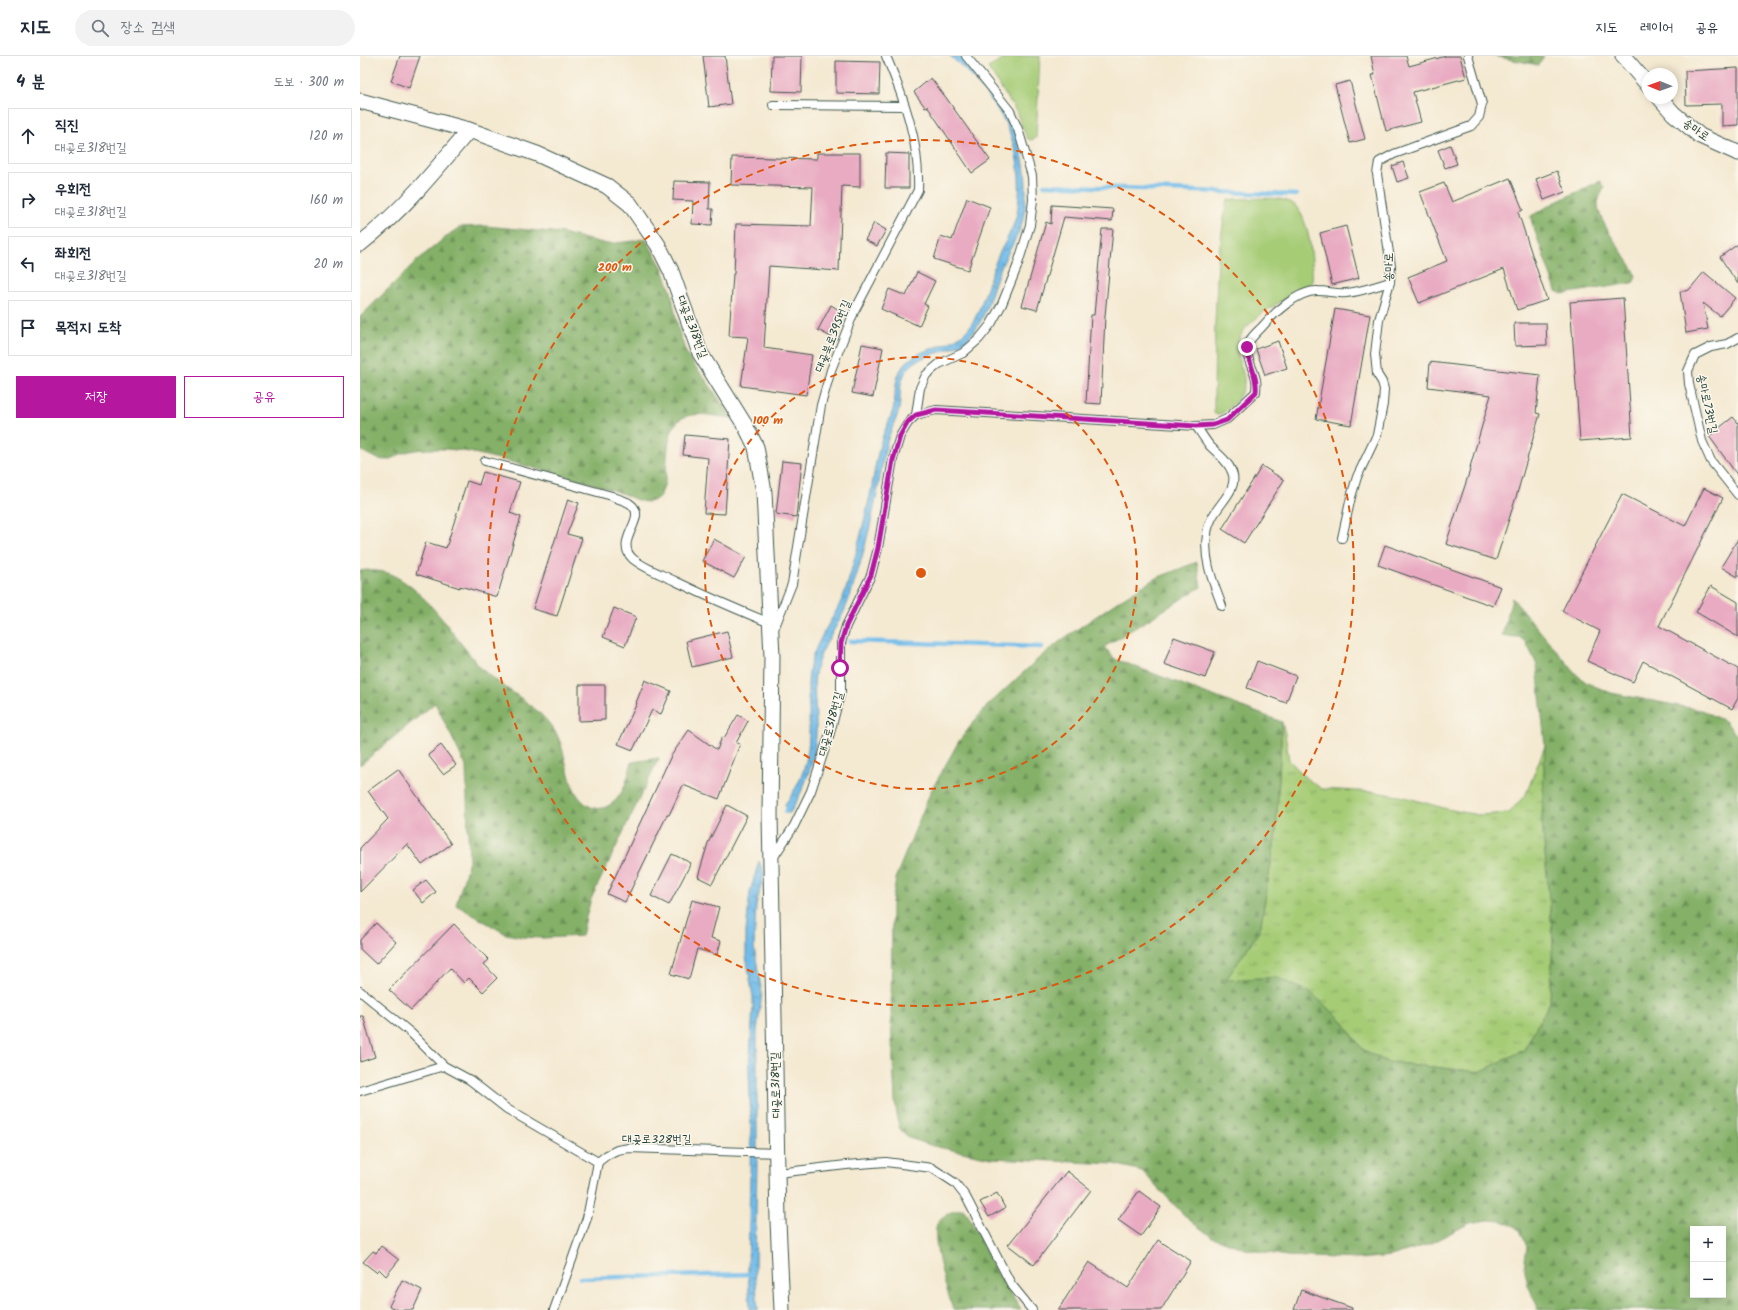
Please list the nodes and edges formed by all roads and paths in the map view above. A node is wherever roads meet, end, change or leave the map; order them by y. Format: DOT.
graph roads {
  1 [pos="886,56"];
  2 [pos="895,56"];
  3 [pos="966,56"];
  4 [pos="1468,56"];
  5 [pos="1623,56"];
  6 [pos="890,66"];
  7 [pos="1642,78"];
  8 [pos="360,100"];
  9 [pos="1665,104"];
  10 [pos="772,105"];
  11 [pos="904,106"];
  12 [pos="469,130"];
  13 [pos="1738,153"];
  14 [pos="360,244"];
  15 [pos="1390,282"];
  16 [pos="1738,338"];
  17 [pos="916,415"];
  18 [pos="1196,426"];
  19 [pos="485,461"];
  20 [pos="1738,495"];
  21 [pos="1342,538"];
  22 [pos="1222,606"];
  23 [pos="770,630"];
  24 [pos="771,860"];
  25 [pos="360,991"];
  26 [pos="444,1066"];
  27 [pos="360,1091"];
  28 [pos="772,1153"];
  29 [pos="598,1162"];
  30 [pos="778,1173"];
  31 [pos="554,1310"];
  32 [pos="782,1310"];
  33 [pos="1032,1310"];
  1 -- 6 [label="lane, 대곶북로395번길"];
  2 -- 6 [label="lane"];
  3 -- 17 [label="lane"];
  4 -- 15 [label="lane, 송마로"];
  5 -- 7 [label="street"];
  6 -- 11 [label="lane, 대곶북로395번길"];
  8 -- 12 [label="street, 대곶로318번길"];
  9 -- 13 [label="street, 송마로"];
  10 -- 11 [label="lane"];
  11 -- 23 [label="lane, 대곶북로395번길"];
  12 -- 14 [label="street"];
  12 -- 23 [label="street, 대곶로318번길"];
  15 -- 18 [label="lane"];
  15 -- 21 [label="lane, 송마로"];
  16 -- 20 [label="lane, 송마로73번길"];
  17 -- 18 [label="lane"];
  17 -- 24 [label="lane, 대곶로318번길"];
  18 -- 22 [label="lane"];
  19 -- 23 [label="lane"];
  23 -- 24 [label="street, 대곶로318번길"];
  24 -- 28 [label="street, 대곶로318번길"];
  25 -- 26 [label="lane"];
  26 -- 27 [label="lane"];
  26 -- 29 [label="lane"];
  28 -- 29 [label="lane, 대곶로328번길"];
  28 -- 30 [label="street, 대곶로318번길"];
  29 -- 31 [label="lane"];
  30 -- 32 [label="street, 대곶로318번길"];
  30 -- 33 [label="lane"];
}
